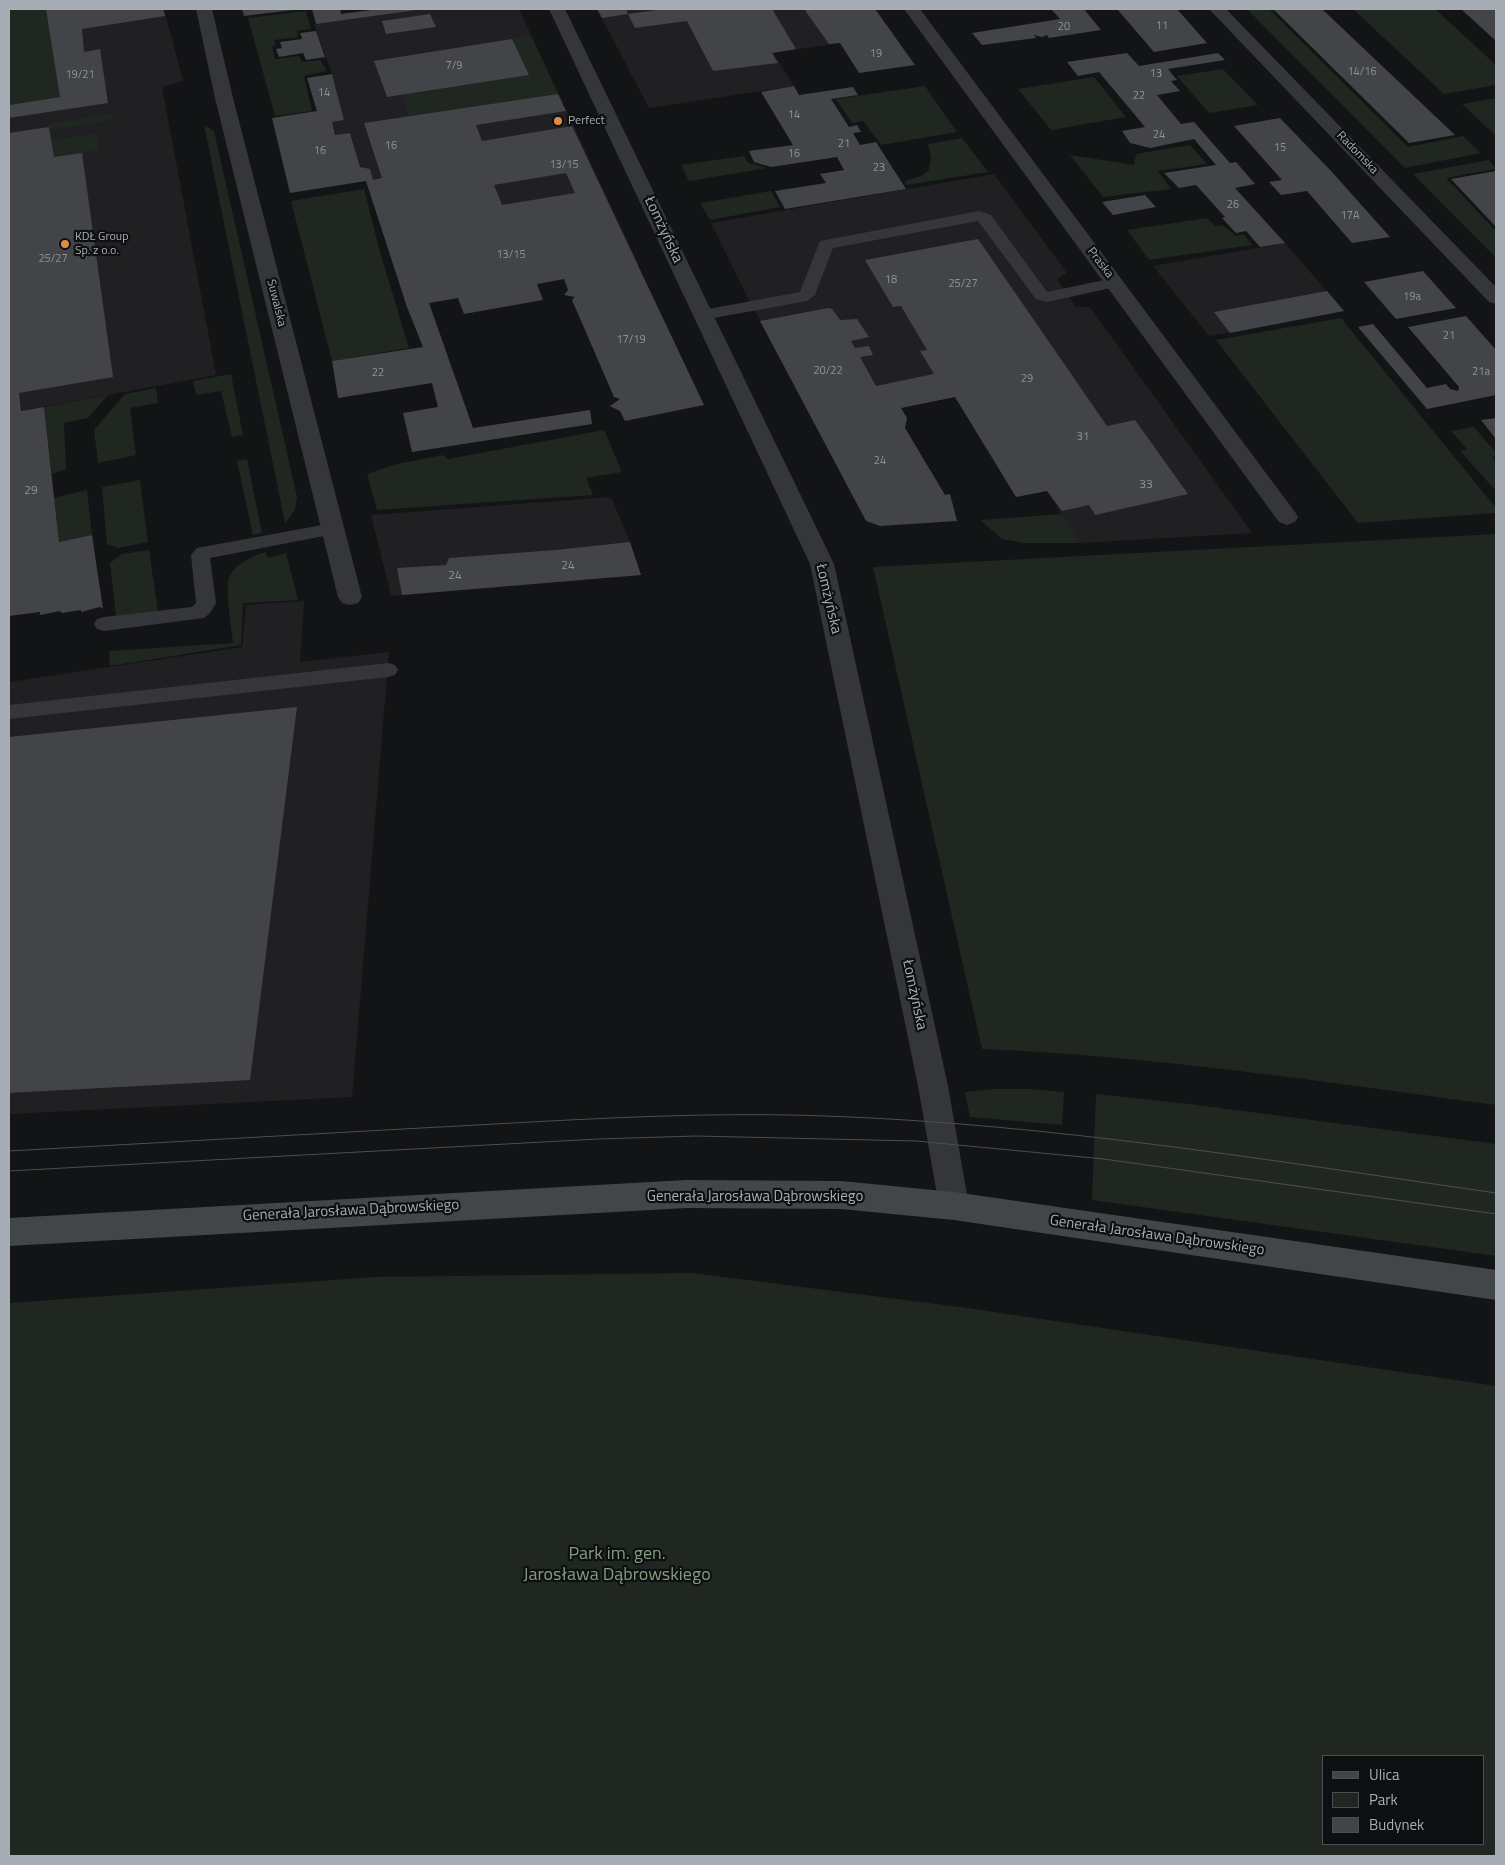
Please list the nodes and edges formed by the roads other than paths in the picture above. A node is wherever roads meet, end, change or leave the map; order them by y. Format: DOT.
graph roads {
  1 [pos="204,9"];
  2 [pos="557,9"];
  3 [pos="912,9"];
  4 [pos="1217,9"];
  5 [pos="1114,283"];
  6 [pos="1496,298"];
  7 [pos="703,315"];
  8 [pos="1287,517"];
  9 [pos="333,529"];
  10 [pos="350,597"];
  11 [pos="104,624"];
  12 [pos="388,670"];
  13 [pos="9,712"];
  14 [pos="954,1206"];
  15 [pos="9,1232"];
  16 [pos="1496,1286"];
  1 -- 9 [label="street, Suwalska"];
  2 -- 7 [label="street, Łomżyńska"];
  3 -- 5 [label="street, Praska"];
  4 -- 6 [label="street, Radomska"];
  5 -- 7 [label="lane"];
  5 -- 8 [label="street, Praska"];
  7 -- 14 [label="street, Łomżyńska"];
  9 -- 10 [label="street, Suwalska"];
  9 -- 11 [label="lane"];
  12 -- 13 [label="lane"];
  14 -- 15 [label="street, Generała Jarosława Dąbrowskiego"];
  14 -- 16 [label="street, Generała Jarosława Dąbrowskiego"];
}
